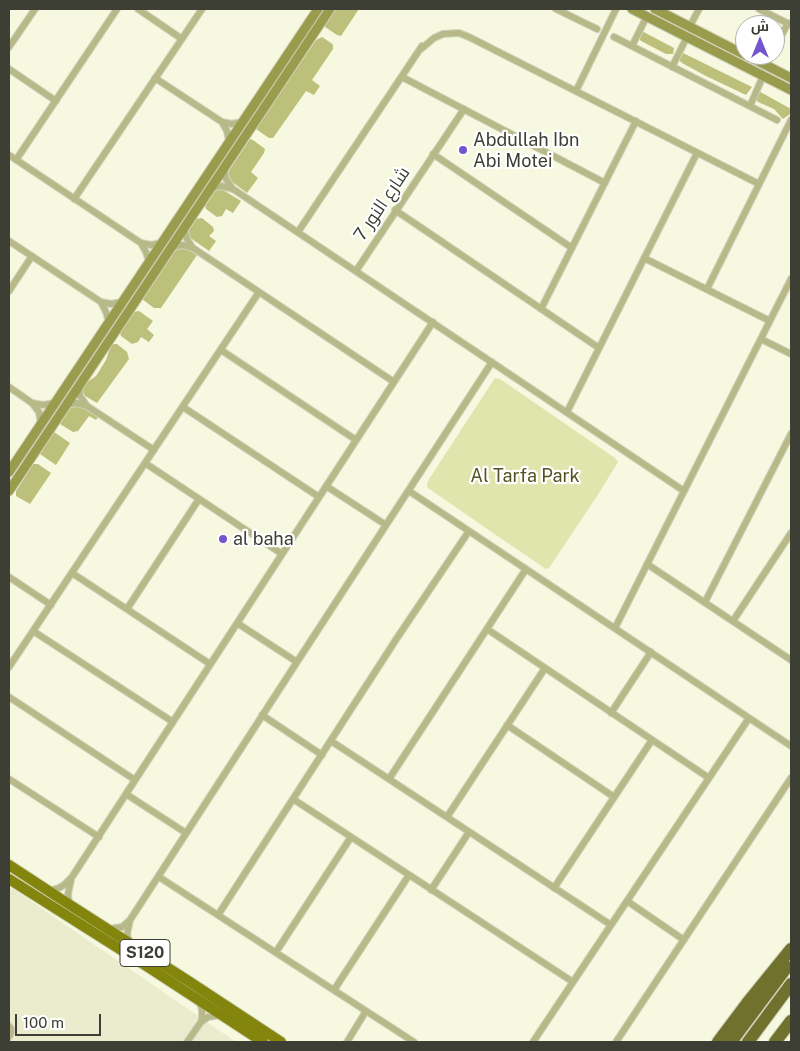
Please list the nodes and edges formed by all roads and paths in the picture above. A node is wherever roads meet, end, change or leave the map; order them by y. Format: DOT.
graph roads {
  1 [pos="34,9"];
  2 [pos="117,9"];
  3 [pos="138,9"];
  4 [pos="202,9"];
  5 [pos="318,9"];
  6 [pos="330,9"];
  7 [pos="556,9"];
  8 [pos="616,9"];
  9 [pos="632,9"];
  10 [pos="655,9"];
  11 [pos="699,9"];
  12 [pos="759,9"];
  13 [pos="568,11"];
  14 [pos="647,16"];
  15 [pos="789,24"];
  16 [pos="690,26"];
  17 [pos="597,29"];
  18 [pos="614,37"];
  19 [pos="687,37"];
  20 [pos="182,38"];
  21 [pos="701,44"];
  22 [pos="632,46"];
  23 [pos="9,47"];
  24 [pos="734,49"];
  25 [pos="766,66"];
  26 [pos="672,67"];
  27 [pos="9,69"];
  28 [pos="763,76"];
  29 [pos="402,77"];
  30 [pos="155,78"];
  31 [pos="791,78"];
  32 [pos="791,90"];
  33 [pos="576,91"];
  34 [pos="256,100"];
  35 [pos="56,101"];
  36 [pos="750,106"];
  37 [pos="464,109"];
  38 [pos="777,120"];
  39 [pos="791,120"];
  40 [pos="636,121"];
  41 [pos="222,122"];
  42 [pos="242,122"];
  43 [pos="250,129"];
  44 [pos="229,141"];
  45 [pos="697,153"];
  46 [pos="433,154"];
  47 [pos="9,155"];
  48 [pos="16,160"];
  49 [pos="224,168"];
  50 [pos="605,183"];
  51 [pos="759,184"];
  52 [pos="210,188"];
  53 [pos="233,189"];
  54 [pos="74,199"];
  55 [pos="395,210"];
  56 [pos="184,228"];
  57 [pos="298,232"];
  58 [pos="9,241"];
  59 [pos="161,243"];
  60 [pos="141,244"];
  61 [pos="172,247"];
  62 [pos="193,248"];
  63 [pos="572,248"];
  64 [pos="32,256"];
  65 [pos="644,258"];
  66 [pos="149,262"];
  67 [pos="356,271"];
  68 [pos="791,279"];
  69 [pos="707,289"];
  70 [pos="9,291"];
  71 [pos="259,292"];
  72 [pos="101,302"];
  73 [pos="122,302"];
  74 [pos="541,309"];
  75 [pos="770,321"];
  76 [pos="109,322"];
  77 [pos="433,322"];
  78 [pos="761,339"];
  79 [pos="599,348"];
  80 [pos="221,350"];
  81 [pos="791,354"];
  82 [pos="492,362"];
  83 [pos="394,382"];
  84 [pos="79,385"];
  85 [pos="9,387"];
  86 [pos="32,403"];
  87 [pos="55,403"];
  88 [pos="66,405"];
  89 [pos="87,406"];
  90 [pos="182,407"];
  91 [pos="566,412"];
  92 [pos="39,427"];
  93 [pos="791,434"];
  94 [pos="356,440"];
  95 [pos="154,450"];
  96 [pos="144,463"];
  97 [pos="23,469"];
  98 [pos="9,472"];
  99 [pos="326,486"];
  100 [pos="9,490"];
  101 [pos="409,491"];
  102 [pos="684,491"];
  103 [pos="319,497"];
  104 [pos="199,499"];
  105 [pos="386,525"];
  106 [pos="469,530"];
  107 [pos="791,533"];
  108 [pos="282,554"];
  109 [pos="647,564"];
  110 [pos="526,569"];
  111 [pos="72,573"];
  112 [pos="9,577"];
  113 [pos="705,602"];
  114 [pos="50,605"];
  115 [pos="127,609"];
  116 [pos="733,621"];
  117 [pos="237,623"];
  118 [pos="615,628"];
  119 [pos="487,629"];
  120 [pos="33,631"];
  121 [pos="651,652"];
  122 [pos="791,658"];
  123 [pos="296,662"];
  124 [pos="210,664"];
  125 [pos="9,667"];
  126 [pos="545,668"];
  127 [pos="9,697"];
  128 [pos="611,713"];
  129 [pos="262,716"];
  130 [pos="749,718"];
  131 [pos="173,722"];
  132 [pos="507,725"];
  133 [pos="652,740"];
  134 [pos="331,741"];
  135 [pos="791,746"];
  136 [pos="322,755"];
  137 [pos="709,778"];
  138 [pos="791,778"];
  139 [pos="9,779"];
  140 [pos="136,780"];
  141 [pos="389,780"];
  142 [pos="126,794"];
  143 [pos="614,797"];
  144 [pos="293,799"];
  145 [pos="447,817"];
  146 [pos="469,832"];
  147 [pos="186,833"];
  148 [pos="98,837"];
  149 [pos="351,837"];
  150 [pos="9,865"];
  151 [pos="409,875"];
  152 [pos="159,876"];
  153 [pos="72,877"];
  154 [pos="9,879"];
  155 [pos="554,888"];
  156 [pos="431,890"];
  157 [pos="48,891"];
  158 [pos="627,902"];
  159 [pos="70,905"];
  160 [pos="218,915"];
  161 [pos="130,920"];
  162 [pos="611,925"];
  163 [pos="107,930"];
  164 [pos="684,940"];
  165 [pos="129,943"];
  166 [pos="791,949"];
  167 [pos="276,952"];
  168 [pos="791,961"];
  169 [pos="573,982"];
  170 [pos="791,984"];
  171 [pos="334,990"];
  172 [pos="198,1000"];
  173 [pos="366,1011"];
  174 [pos="222,1015"];
  175 [pos="200,1022"];
  176 [pos="791,1022"];
  177 [pos="9,1026"];
  178 [pos="9,1037"];
  179 [pos="777,1040"];
  180 [pos="187,1042"];
  181 [pos="263,1042"];
  182 [pos="281,1042"];
  183 [pos="347,1042"];
  184 [pos="414,1042"];
  185 [pos="533,1042"];
  186 [pos="616,1042"];
  187 [pos="718,1042"];
  188 [pos="731,1042"];
  189 [pos="748,1042"];
  1 -- 23 [label="street"];
  2 -- 35 [label="street"];
  3 -- 20 [label="street"];
  4 -- 20 [label="street"];
  5 -- 34 [label="main road"];
  6 -- 43 [label="main road"];
  7 -- 13 [label="street"];
  8 -- 33 [label="street"];
  9 -- 14 [label="main road"];
  10 -- 16 [label="main road"];
  11 -- 16 [label="street"];
  12 -- 15 [label="street"];
  13 -- 17 [label="street"];
  14 -- 19 [label="main road"];
  14 -- 22 [label="street"];
  16 -- 24 [label="main road"];
  18 -- 22 [label="street"];
  19 -- 21 [label="main road"];
  19 -- 26 [label="street"];
  20 -- 30 [label="street"];
  21 -- 24 [label="main road"];
  21 -- 28 [label="main road"];
  22 -- 26 [label="street"];
  25 -- 31 [label="main road"];
  26 -- 36 [label="street"];
  27 -- 35 [label="street"];
  28 -- 32 [label="main road"];
  28 -- 36 [label="street"];
  29 -- 33 [label="street"];
  29 -- 37 [label="street"];
  29 -- 57 [label="street"];
  30 -- 41 [label="street"];
  30 -- 54 [label="street"];
  33 -- 40 [label="street"];
  34 -- 42 [label="main road"];
  34 -- 43 [label="main road"];
  35 -- 48 [label="street"];
  36 -- 38 [label="street"];
  37 -- 46 [label="street, شارع النور 7"];
  37 -- 50 [label="street"];
  39 -- 51 [label="street"];
  40 -- 45 [label="street"];
  40 -- 50 [label="street"];
  41 -- 42 [label="street"];
  41 -- 44 [label="street"];
  42 -- 44 [label="main road"];
  43 -- 49 [label="main road"];
  44 -- 59 [label="main road"];
  45 -- 51 [label="street"];
  45 -- 65 [label="street"];
  46 -- 55 [label="street, شارع النور 7"];
  46 -- 63 [label="street"];
  47 -- 48 [label="street"];
  48 -- 54 [label="street"];
  49 -- 52 [label="main road"];
  49 -- 53 [label="street"];
  50 -- 63 [label="street"];
  51 -- 69 [label="street"];
  52 -- 53 [label="street"];
  52 -- 56 [label="main road"];
  53 -- 57 [label="street"];
  54 -- 60 [label="street"];
  55 -- 67 [label="street, شارع النور 7"];
  55 -- 74 [label="street"];
  56 -- 61 [label="main road"];
  56 -- 62 [label="street"];
  57 -- 67 [label="street"];
  58 -- 64 [label="street"];
  59 -- 60 [label="street"];
  59 -- 66 [label="main road"];
  60 -- 66 [label="street"];
  61 -- 62 [label="street"];
  61 -- 84 [label="main road"];
  62 -- 71 [label="street"];
  63 -- 74 [label="street"];
  64 -- 70 [label="street"];
  64 -- 72 [label="street"];
  65 -- 69 [label="street"];
  65 -- 79 [label="street"];
  66 -- 73 [label="main road"];
  67 -- 77 [label="street"];
  68 -- 75 [label="street"];
  69 -- 75 [label="street"];
  71 -- 80 [label="street"];
  71 -- 83 [label="street"];
  72 -- 73 [label="street"];
  72 -- 76 [label="street"];
  73 -- 76 [label="main road"];
  74 -- 79 [label="street"];
  75 -- 78 [label="street"];
  76 -- 87 [label="main road"];
  77 -- 82 [label="street"];
  77 -- 83 [label="street"];
  78 -- 81 [label="street"];
  78 -- 102 [label="street"];
  79 -- 91 [label="street"];
  80 -- 90 [label="street"];
  80 -- 94 [label="street"];
  82 -- 91 [label="street"];
  82 -- 101 [label="street"];
  83 -- 94 [label="street"];
  84 -- 88 [label="main road"];
  84 -- 89 [label="street"];
  85 -- 86 [label="street"];
  86 -- 87 [label="street"];
  86 -- 92 [label="street"];
  87 -- 92 [label="main road"];
  88 -- 89 [label="street"];
  88 -- 97 [label="main road"];
  89 -- 95 [label="street"];
  90 -- 95 [label="street"];
  90 -- 103 [label="street"];
  91 -- 102 [label="street"];
  92 -- 97 [label="main road"];
  92 -- 98 [label="main road"];
  93 -- 113 [label="street"];
  94 -- 99 [label="street"];
  95 -- 96 [label="street"];
  96 -- 104 [label="street"];
  96 -- 111 [label="street"];
  97 -- 100 [label="main road"];
  99 -- 103 [label="street"];
  99 -- 105 [label="street"];
  101 -- 105 [label="street"];
  101 -- 106 [label="street"];
  102 -- 109 [label="street"];
  103 -- 108 [label="street"];
  104 -- 108 [label="street"];
  104 -- 115 [label="street"];
  105 -- 123 [label="street"];
  106 -- 110 [label="street"];
  106 -- 134 [label="street"];
  107 -- 116 [label="street"];
  108 -- 117 [label="street"];
  109 -- 113 [label="street"];
  109 -- 118 [label="street"];
  110 -- 118 [label="street"];
  110 -- 119 [label="street"];
  111 -- 114 [label="street"];
  111 -- 115 [label="street"];
  112 -- 114 [label="street"];
  113 -- 116 [label="street"];
  114 -- 120 [label="street"];
  115 -- 124 [label="street"];
  116 -- 122 [label="street"];
  117 -- 123 [label="street"];
  117 -- 124 [label="street"];
  118 -- 121 [label="street"];
  119 -- 126 [label="street"];
  119 -- 141 [label="street"];
  120 -- 125 [label="street"];
  120 -- 131 [label="street"];
  121 -- 128 [label="street"];
  121 -- 130 [label="street"];
  123 -- 129 [label="street"];
  124 -- 131 [label="street"];
  126 -- 128 [label="street"];
  126 -- 132 [label="street"];
  127 -- 140 [label="street"];
  128 -- 133 [label="street"];
  129 -- 136 [label="street"];
  129 -- 147 [label="street"];
  130 -- 135 [label="street"];
  130 -- 137 [label="street"];
  131 -- 140 [label="street"];
  132 -- 143 [label="street"];
  132 -- 145 [label="street"];
  133 -- 137 [label="street"];
  133 -- 143 [label="street"];
  134 -- 136 [label="street"];
  134 -- 141 [label="street"];
  136 -- 144 [label="street"];
  137 -- 158 [label="street"];
  138 -- 164 [label="street"];
  139 -- 148 [label="street"];
  140 -- 142 [label="street"];
  141 -- 145 [label="street"];
  142 -- 147 [label="street"];
  142 -- 148 [label="street"];
  143 -- 155 [label="street"];
  144 -- 149 [label="street"];
  144 -- 160 [label="street"];
  145 -- 146 [label="street"];
  146 -- 155 [label="street"];
  146 -- 156 [label="street"];
  147 -- 152 [label="street"];
  148 -- 153 [label="street"];
  149 -- 151 [label="street"];
  149 -- 167 [label="street"];
  150 -- 157 [label="main road, S120"];
  151 -- 156 [label="street"];
  151 -- 171 [label="street"];
  152 -- 160 [label="street"];
  152 -- 161 [label="street"];
  153 -- 157 [label="street"];
  153 -- 159 [label="street"];
  154 -- 172 [label="main road, S120"];
  155 -- 162 [label="street"];
  156 -- 169 [label="street"];
  157 -- 159 [label="main road, S120"];
  158 -- 162 [label="street"];
  158 -- 164 [label="street"];
  159 -- 163 [label="main road, S120"];
  160 -- 167 [label="street"];
  161 -- 163 [label="street"];
  161 -- 165 [label="street"];
  162 -- 169 [label="street"];
  163 -- 165 [label="main road, S120"];
  164 -- 186 [label="street"];
  165 -- 182 [label="main road, S120"];
  166 -- 187 [label="highway"];
  167 -- 171 [label="street"];
  168 -- 188 [label="highway"];
  169 -- 185 [label="street"];
  170 -- 189 [label="highway"];
  171 -- 173 [label="street"];
  172 -- 174 [label="main road, S120"];
  172 -- 175 [label="street"];
  173 -- 183 [label="street"];
  173 -- 184 [label="street"];
  174 -- 175 [label="street"];
  174 -- 181 [label="main road, S120"];
  175 -- 180 [label="street"];
  176 -- 179 [label="highway"];
  177 -- 178 [label="street"];
}
